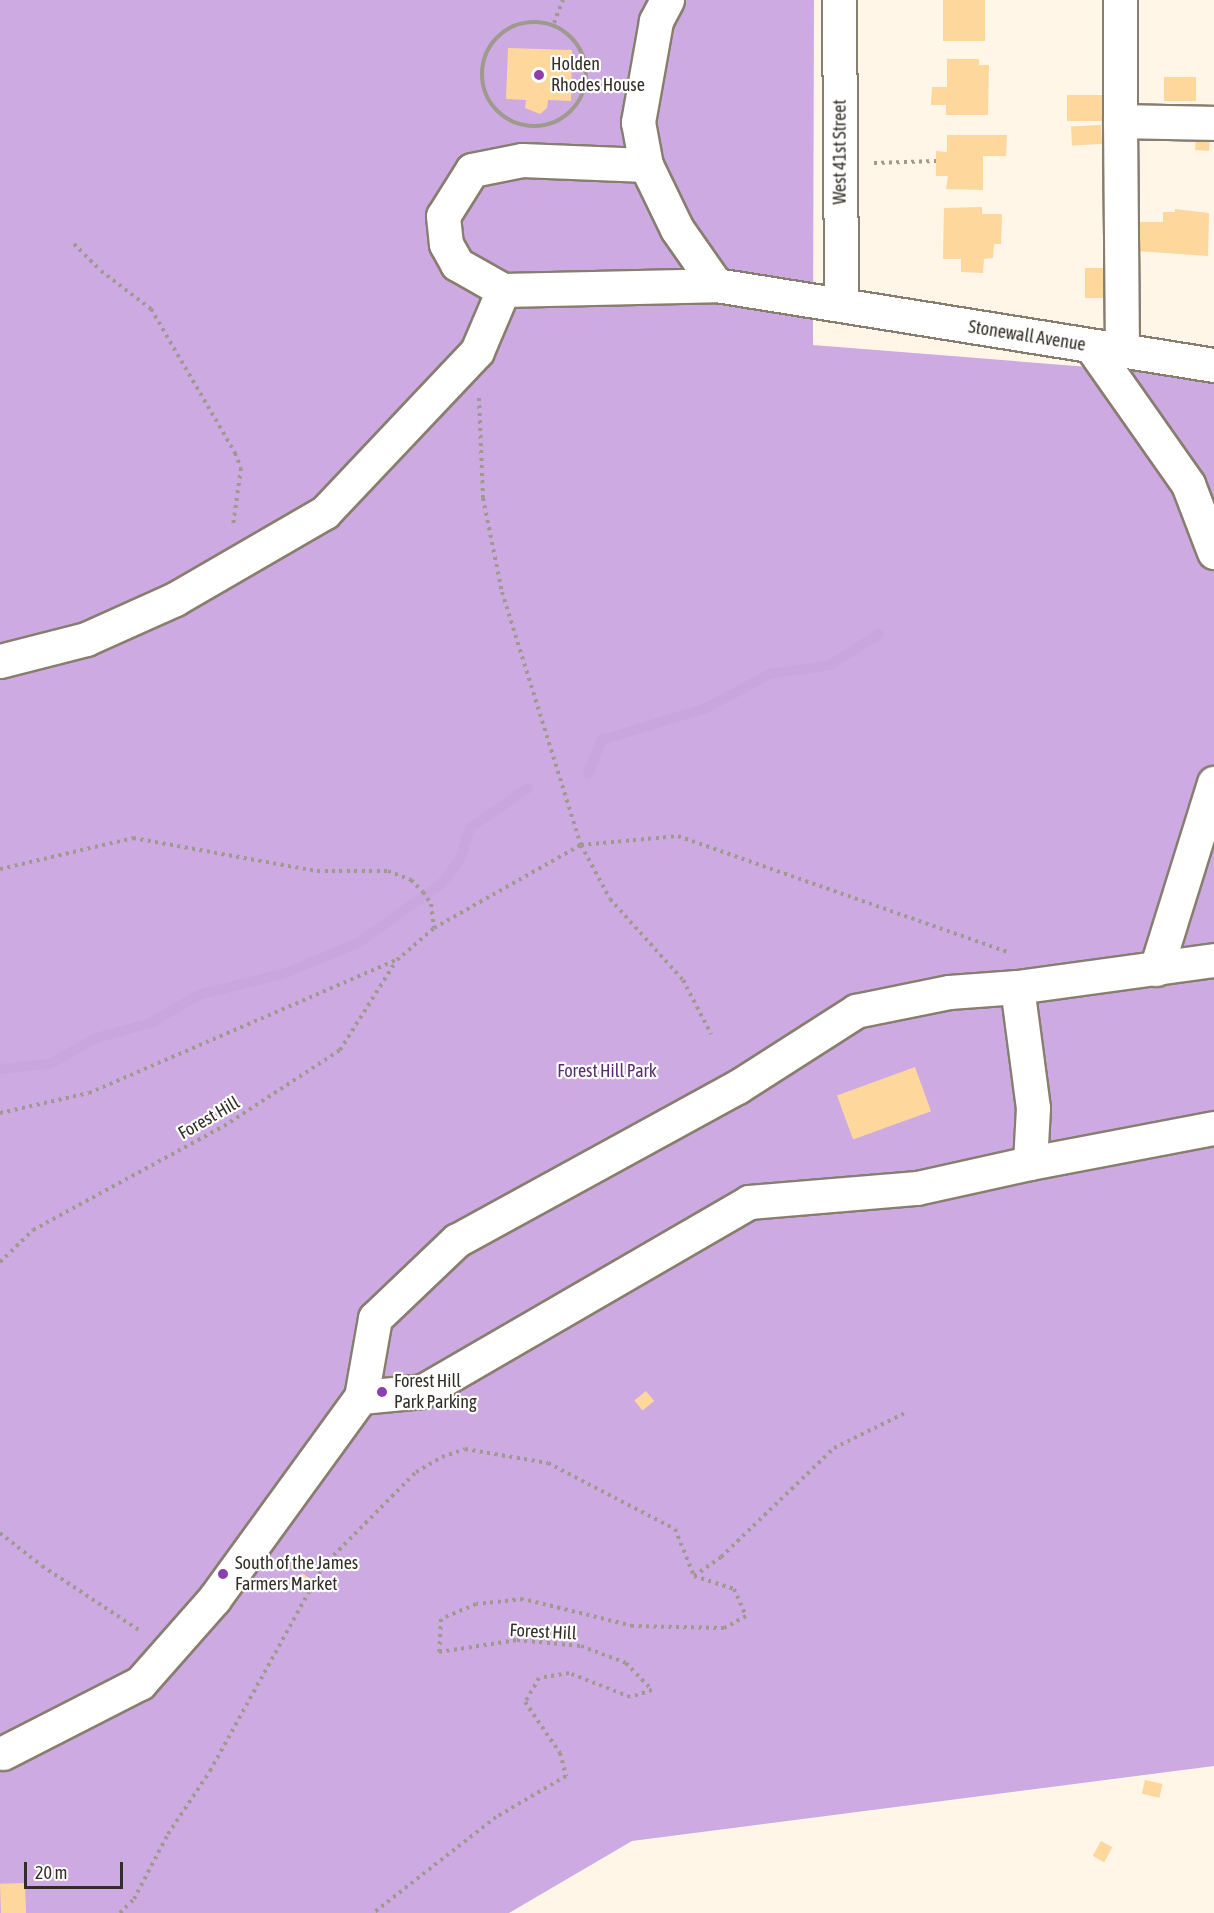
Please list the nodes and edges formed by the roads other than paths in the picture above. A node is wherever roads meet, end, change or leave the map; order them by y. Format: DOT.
graph roads {
  1 [pos="667,0"];
  2 [pos="839,0"];
  3 [pos="1120,0"];
  4 [pos="1120,121"];
  5 [pos="1214,123"];
  6 [pos="646,165"];
  7 [pos="716,285"];
  8 [pos="503,290"];
  9 [pos="841,305"];
  10 [pos="1091,346"];
  11 [pos="1122,351"];
  12 [pos="1214,365"];
  13 [pos="1214,552"];
  14 [pos="0,661"];
  15 [pos="1214,783"];
  16 [pos="1214,960"];
  17 [pos="1156,969"];
  18 [pos="1017,987"];
  19 [pos="1214,1128"];
  20 [pos="1030,1163"];
  21 [pos="361,1397"];
  22 [pos="3,1753"];
  1 -- 6 [label="street"];
  2 -- 9 [label="street, West 41st Street"];
  3 -- 4 [label="street"];
  4 -- 5 [label="street"];
  4 -- 11 [label="street"];
  6 -- 7 [label="street"];
  6 -- 8 [label="street"];
  7 -- 8 [label="street, Stonewall Avenue"];
  7 -- 9 [label="street, Stonewall Avenue"];
  8 -- 14 [label="street"];
  9 -- 10 [label="street, Stonewall Avenue"];
  10 -- 11 [label="street, Stonewall Avenue"];
  10 -- 13 [label="street"];
  11 -- 12 [label="street, Stonewall Avenue"];
  15 -- 17 [label="street"];
  16 -- 17 [label="street"];
  17 -- 18 [label="street"];
  18 -- 20 [label="street"];
  18 -- 21 [label="street"];
  19 -- 20 [label="street"];
  20 -- 21 [label="street"];
  21 -- 22 [label="street"];
}
